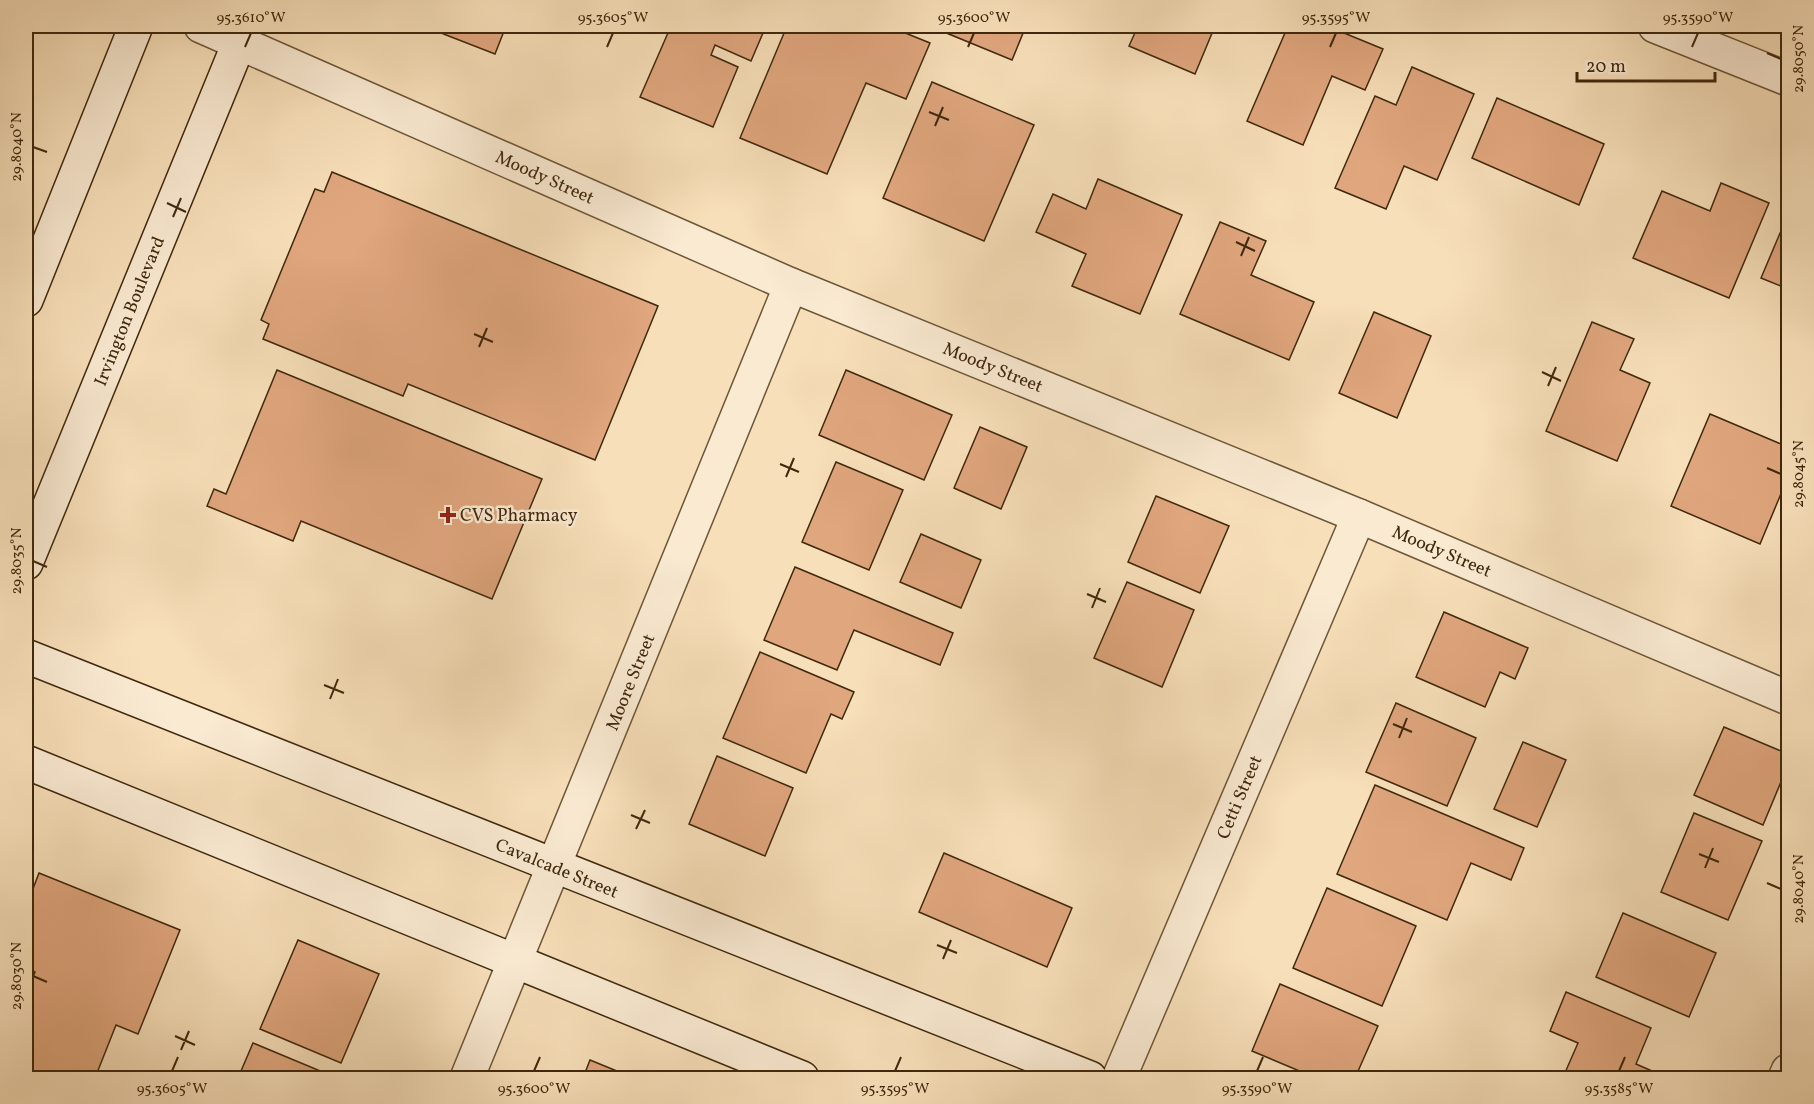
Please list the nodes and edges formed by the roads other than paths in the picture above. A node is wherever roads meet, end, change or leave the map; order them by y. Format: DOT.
graph roads {
  1 [pos="136,26"];
  2 [pos="201,26"];
  3 [pos="1655,26"];
  4 [pos="243,34"];
  5 [pos="1788,79"];
  6 [pos="791,285"];
  7 [pos="26,300"];
  8 [pos="1359,516"];
  9 [pos="26,563"];
  10 [pos="26,656"];
  11 [pos="1788,698"];
  12 [pos="26,762"];
  13 [pos="555,867"];
  14 [pos="515,962"];
  15 [pos="1788,1071"];
  16 [pos="467,1078"];
  17 [pos="802,1078"];
  18 [pos="1089,1078"];
  19 [pos="1119,1078"];
  20 [pos="1785,1078"];
  1 -- 7 [label="street"];
  2 -- 4 [label="street, Moody Street"];
  3 -- 5 [label="street"];
  4 -- 6 [label="street, Moody Street"];
  4 -- 9 [label="street, Irvington Boulevard"];
  6 -- 8 [label="street, Moody Street"];
  6 -- 13 [label="street, Moore Street"];
  8 -- 11 [label="street, Moody Street"];
  8 -- 19 [label="street, Cetti Street"];
  10 -- 13 [label="street, Cavalcade Street"];
  12 -- 14 [label="street"];
  13 -- 14 [label="street, Moore Street"];
  13 -- 18 [label="street, Cavalcade Street"];
  14 -- 16 [label="street, Moore Street"];
  14 -- 17 [label="street"];
  15 -- 20 [label="street"];
}
